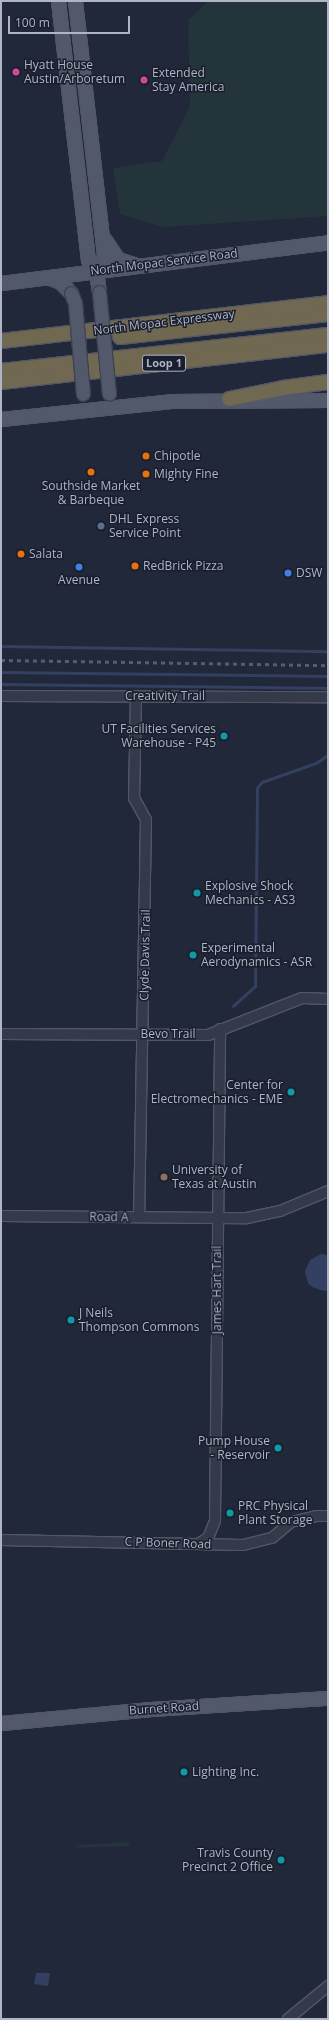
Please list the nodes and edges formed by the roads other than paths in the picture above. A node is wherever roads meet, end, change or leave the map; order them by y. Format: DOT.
graph roads {
  1 [pos="58,1"];
  2 [pos="75,1"];
  3 [pos="79,33"];
  4 [pos="62,35"];
  5 [pos="84,226"];
  6 [pos="102,232"];
  7 [pos="328,242"];
  8 [pos="137,266"];
  9 [pos="63,275"];
  10 [pos="97,276"];
  11 [pos="47,277"];
  12 [pos="1,283"];
  13 [pos="328,303"];
  14 [pos="328,314"];
  15 [pos="1,332"];
  16 [pos="56,335"];
  17 [pos="328,335"];
  18 [pos="1,341"];
  19 [pos="328,345"];
  20 [pos="1,350"];
  21 [pos="1,371"];
  22 [pos="1,382"];
  23 [pos="328,382"];
  24 [pos="229,399"];
  25 [pos="110,400"];
  26 [pos="328,400"];
  27 [pos="62,411"];
  28 [pos="1,419"];
  29 [pos="1,696"];
  30 [pos="136,696"];
  31 [pos="328,697"];
  32 [pos="328,999"];
  33 [pos="220,1029"];
  34 [pos="1,1034"];
  35 [pos="144,1034"];
  36 [pos="328,1191"];
  37 [pos="1,1216"];
  38 [pos="139,1218"];
  39 [pos="217,1219"];
  40 [pos="328,1516"];
  41 [pos="1,1540"];
  42 [pos="198,1544"];
  43 [pos="328,1698"];
  44 [pos="1,1723"];
  45 [pos="328,1986"];
  46 [pos="288,2019"];
  1 -- 4 [label="main road"];
  2 -- 3 [label="main road"];
  3 -- 4 [label="main road"];
  3 -- 6 [label="main road"];
  4 -- 5 [label="main road"];
  5 -- 9 [label="main road"];
  5 -- 10 [label="main road"];
  6 -- 8 [label="main road"];
  6 -- 10 [label="main road"];
  7 -- 8 [label="main road, North Mopac Service Road"];
  8 -- 10 [label="main road, North Mopac Service Road"];
  9 -- 10 [label="main road, North Mopac Service Road"];
  9 -- 11 [label="main road, North Mopac Service Road"];
  10 -- 25 [label="main road, bridge"];
  11 -- 12 [label="main road, North Mopac Service Road"];
  11 -- 27 [label="main road, bridge"];
  13 -- 16 [label="highway, North Mopac Expressway"];
  14 -- 20 [label="highway"];
  15 -- 16 [label="highway"];
  16 -- 18 [label="highway, North Mopac Expressway"];
  17 -- 21 [label="highway"];
  19 -- 22 [label="highway, Loop 1"];
  23 -- 24 [label="highway"];
  24 -- 25 [label="main road"];
  24 -- 26 [label="main road"];
  25 -- 27 [label="main road"];
  27 -- 28 [label="main road"];
  29 -- 30 [label="street, Creativity Trail"];
  30 -- 31 [label="street, Creativity Trail"];
  30 -- 35 [label="street, Clyde Davis Trail"];
  32 -- 33 [label="street, Bevo Trail"];
  33 -- 35 [label="street, Bevo Trail"];
  33 -- 39 [label="street, James Hart Trail"];
  34 -- 35 [label="street, Bevo Trail"];
  35 -- 38 [label="street, Clyde Davis Trail"];
  36 -- 39 [label="street, Road A"];
  37 -- 38 [label="street, Road A"];
  38 -- 39 [label="street, Road A"];
  39 -- 42 [label="street, James Hart Trail"];
  40 -- 42 [label="street, C P Boner Road"];
  41 -- 42 [label="street, C P Boner Road"];
  43 -- 44 [label="main road, Burnet Road"];
  45 -- 46 [label="street"];
}
